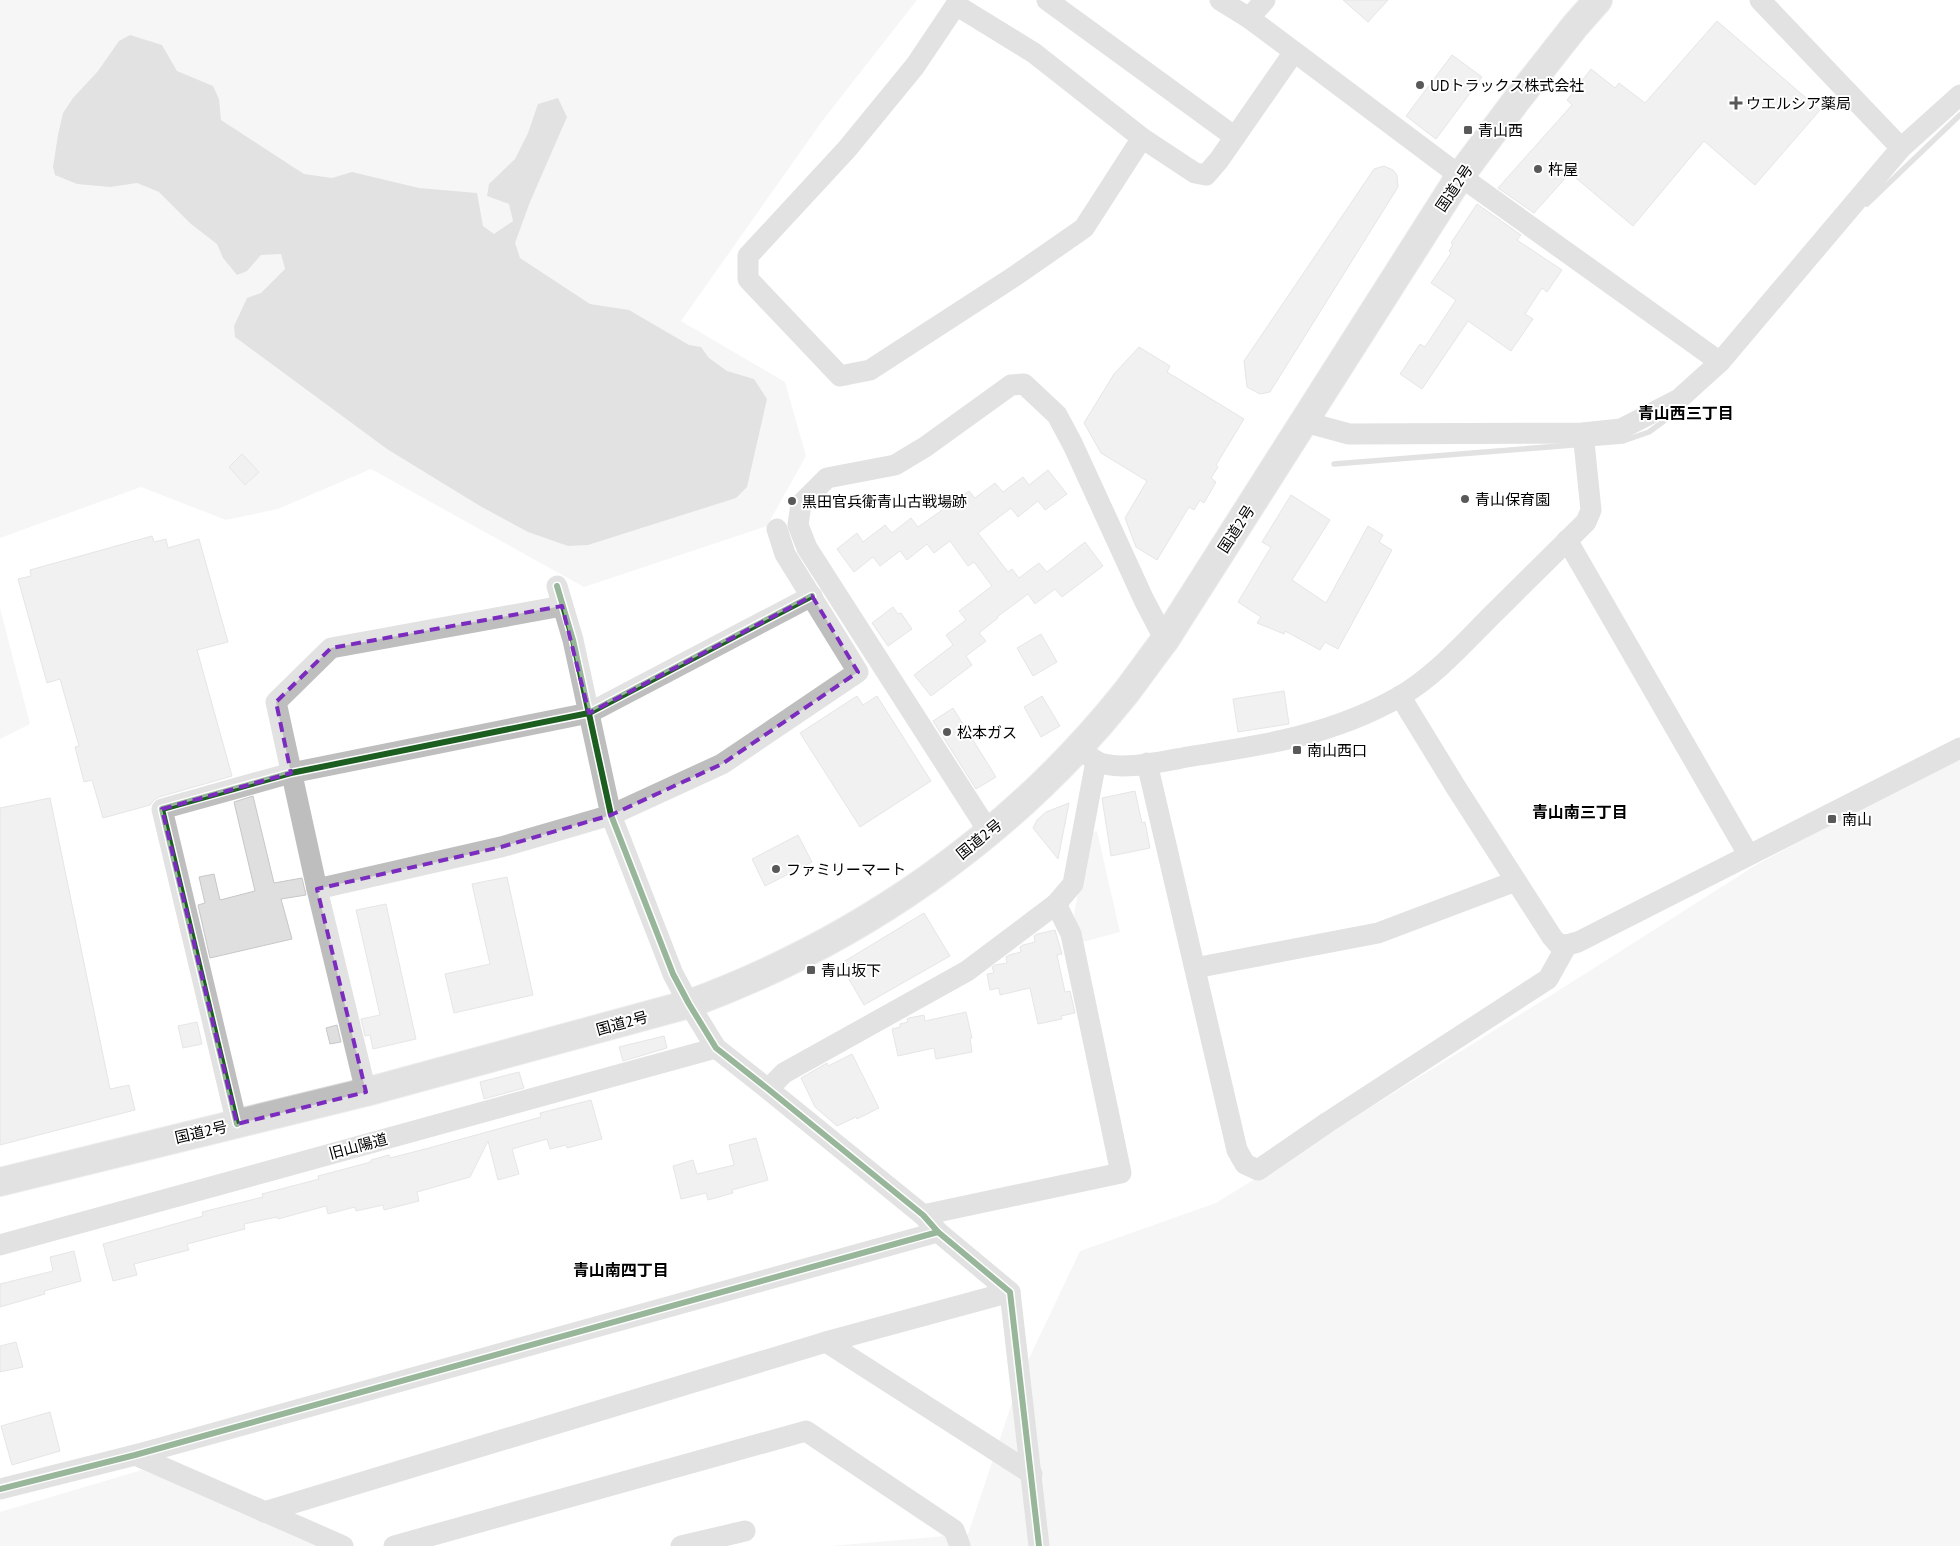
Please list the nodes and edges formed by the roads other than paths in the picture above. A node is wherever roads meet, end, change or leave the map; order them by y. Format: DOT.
graph roads {
  1 [pos="1047,0"];
  2 [pos="1220,0"];
  3 [pos="1265,0"];
  4 [pos="1598,0"];
  5 [pos="1760,0"];
  6 [pos="957,3"];
  7 [pos="1249,18"];
  8 [pos="1294,52"];
  9 [pos="1960,95"];
  10 [pos="1235,137"];
  11 [pos="1142,138"];
  12 [pos="1901,148"];
  13 [pos="1460,176"];
  14 [pos="1720,362"];
  15 [pos="1305,422"];
  16 [pos="1583,432"];
  17 [pos="777,529"];
  18 [pos="1567,540"];
  19 [pos="556,586"];
  20 [pos="812,596"];
  21 [pos="562,606"];
  22 [pos="1165,640"];
  23 [pos="1400,696"];
  24 [pos="589,713"];
  25 [pos="1960,748"];
  26 [pos="1087,754"];
  27 [pos="1147,763"];
  28 [pos="291,773"];
  29 [pos="611,815"];
  30 [pos="989,832"];
  31 [pos="1748,854"];
  32 [pos="1516,881"];
  33 [pos="316,889"];
  34 [pos="1056,904"];
  35 [pos="1567,945"];
  36 [pos="1195,968"];
  37 [pos="689,1004"];
  38 [pos="716,1048"];
  39 [pos="768,1089"];
  40 [pos="366,1092"];
  41 [pos="237,1124"];
  42 [pos="0,1182"];
  43 [pos="923,1215"];
  44 [pos="938,1232"];
  45 [pos="0,1245"];
  46 [pos="1010,1292"];
  47 [pos="826,1342"];
  48 [pos="135,1455"];
  49 [pos="1032,1474"];
  50 [pos="0,1489"];
  51 [pos="264,1512"];
  52 [pos="745,1531"];
  53 [pos="343,1546"];
  54 [pos="394,1546"];
  55 [pos="681,1546"];
  56 [pos="960,1546"];
  57 [pos="1039,1546"];
  1 -- 10 [label="street"];
  2 -- 7 [label="street"];
  3 -- 7 [label="street"];
  4 -- 13 [label="highway, 国道2号"];
  5 -- 12 [label="street"];
  6 -- 11 [label="street"];
  6 -- 11 [label="street"];
  7 -- 8 [label="street"];
  8 -- 10 [label="street"];
  8 -- 13 [label="street"];
  9 -- 12 [label="street"];
  10 -- 11 [label="street"];
  12 -- 14 [label="street"];
  13 -- 14 [label="street"];
  13 -- 15 [label="highway, 国道2号"];
  14 -- 16 [label="street"];
  15 -- 16 [label="street"];
  15 -- 22 [label="highway, 国道2号"];
  16 -- 18 [label="street"];
  17 -- 20 [label="street"];
  18 -- 23 [label="street"];
  18 -- 31 [label="street"];
  19 -- 21 [label="street"];
  20 -- 24 [label="street"];
  20 -- 29 [label="street"];
  21 -- 24 [label="street"];
  21 -- 28 [label="street"];
  22 -- 26 [label="highway, 国道2号"];
  22 -- 30 [label="street"];
  23 -- 27 [label="street"];
  23 -- 32 [label="street"];
  24 -- 28 [label="street"];
  24 -- 29 [label="street"];
  25 -- 31 [label="street"];
  26 -- 27 [label="street"];
  26 -- 30 [label="highway, 国道2号"];
  26 -- 34 [label="street"];
  27 -- 36 [label="street"];
  28 -- 33 [label="street"];
  28 -- 41 [label="street"];
  29 -- 33 [label="street"];
  29 -- 37 [label="street"];
  30 -- 37 [label="highway, 国道2号"];
  31 -- 35 [label="street"];
  32 -- 35 [label="street"];
  32 -- 36 [label="street"];
  33 -- 40 [label="street"];
  34 -- 39 [label="street"];
  34 -- 43 [label="street"];
  35 -- 36 [label="street"];
  37 -- 38 [label="street"];
  37 -- 40 [label="highway, 国道2号"];
  38 -- 39 [label="street"];
  38 -- 45 [label="street, 旧山陽道"];
  39 -- 43 [label="street"];
  40 -- 41 [label="highway, 国道2号"];
  41 -- 42 [label="highway, 国道2号"];
  43 -- 44 [label="street"];
  44 -- 46 [label="street"];
  44 -- 48 [label="street"];
  46 -- 47 [label="street"];
  46 -- 49 [label="street"];
  47 -- 49 [label="street"];
  47 -- 51 [label="street"];
  48 -- 50 [label="street"];
  48 -- 51 [label="street"];
  49 -- 57 [label="street"];
  51 -- 53 [label="street"];
  52 -- 55 [label="street"];
  54 -- 56 [label="street"];
}
